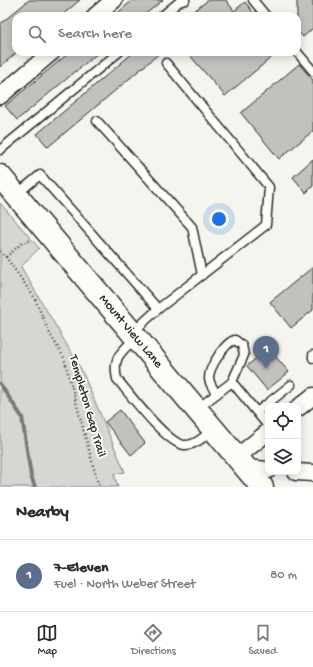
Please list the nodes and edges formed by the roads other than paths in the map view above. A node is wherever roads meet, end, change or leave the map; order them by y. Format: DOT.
graph roads {
  1 [pos="114,0"];
  2 [pos="185,0"];
  3 [pos="253,0"];
  4 [pos="100,12"];
  5 [pos="167,12"];
  6 [pos="263,12"];
  7 [pos="47,56"];
  8 [pos="114,56"];
  9 [pos="300,56"];
  10 [pos="166,63"];
  11 [pos="313,71"];
  12 [pos="0,96"];
  13 [pos="97,121"];
  14 [pos="0,150"];
  15 [pos="0,176"];
  16 [pos="16,195"];
  17 [pos="202,275"];
  18 [pos="158,309"];
  19 [pos="134,335"];
  20 [pos="232,382"];
  21 [pos="291,384"];
  22 [pos="216,394"];
  23 [pos="313,396"];
  24 [pos="301,406"];
  25 [pos="197,409"];
  26 [pos="257,412"];
  27 [pos="265,422"];
  28 [pos="214,429"];
  29 [pos="265,436"];
  30 [pos="242,463"];
  31 [pos="265,469"];
  32 [pos="301,472"];
  33 [pos="313,473"];
  34 [pos="262,487"];
  1 -- 4 [label="street"];
  2 -- 5 [label="lane"];
  3 -- 6 [label="lane"];
  7 -- 12 [label="street"];
  8 -- 14 [label="lane"];
  9 -- 11 [label="lane"];
  10 -- 17 [label="lane"];
  13 -- 17 [label="lane"];
  15 -- 16 [label="street, Mount View Lane"];
  16 -- 18 [label="lane"];
  16 -- 19 [label="street, Mount View Lane"];
  17 -- 18 [label="lane"];
  18 -- 19 [label="lane"];
  19 -- 25 [label="street, Mount View Lane"];
  19 -- 28 [label="lane"];
  20 -- 22 [label="lane"];
  20 -- 22 [label="lane"];
  20 -- 26 [label="lane"];
  21 -- 26 [label="lane"];
  22 -- 25 [label="lane"];
  23 -- 24 [label="street"];
  25 -- 28 [label="street, Mount View Lane"];
  26 -- 27 [label="lane"];
  28 -- 30 [label="street, Mount View Lane"];
  29 -- 30 [label="street"];
  30 -- 31 [label="street"];
  30 -- 34 [label="street, Mount View Lane"];
  32 -- 33 [label="street"];
}
